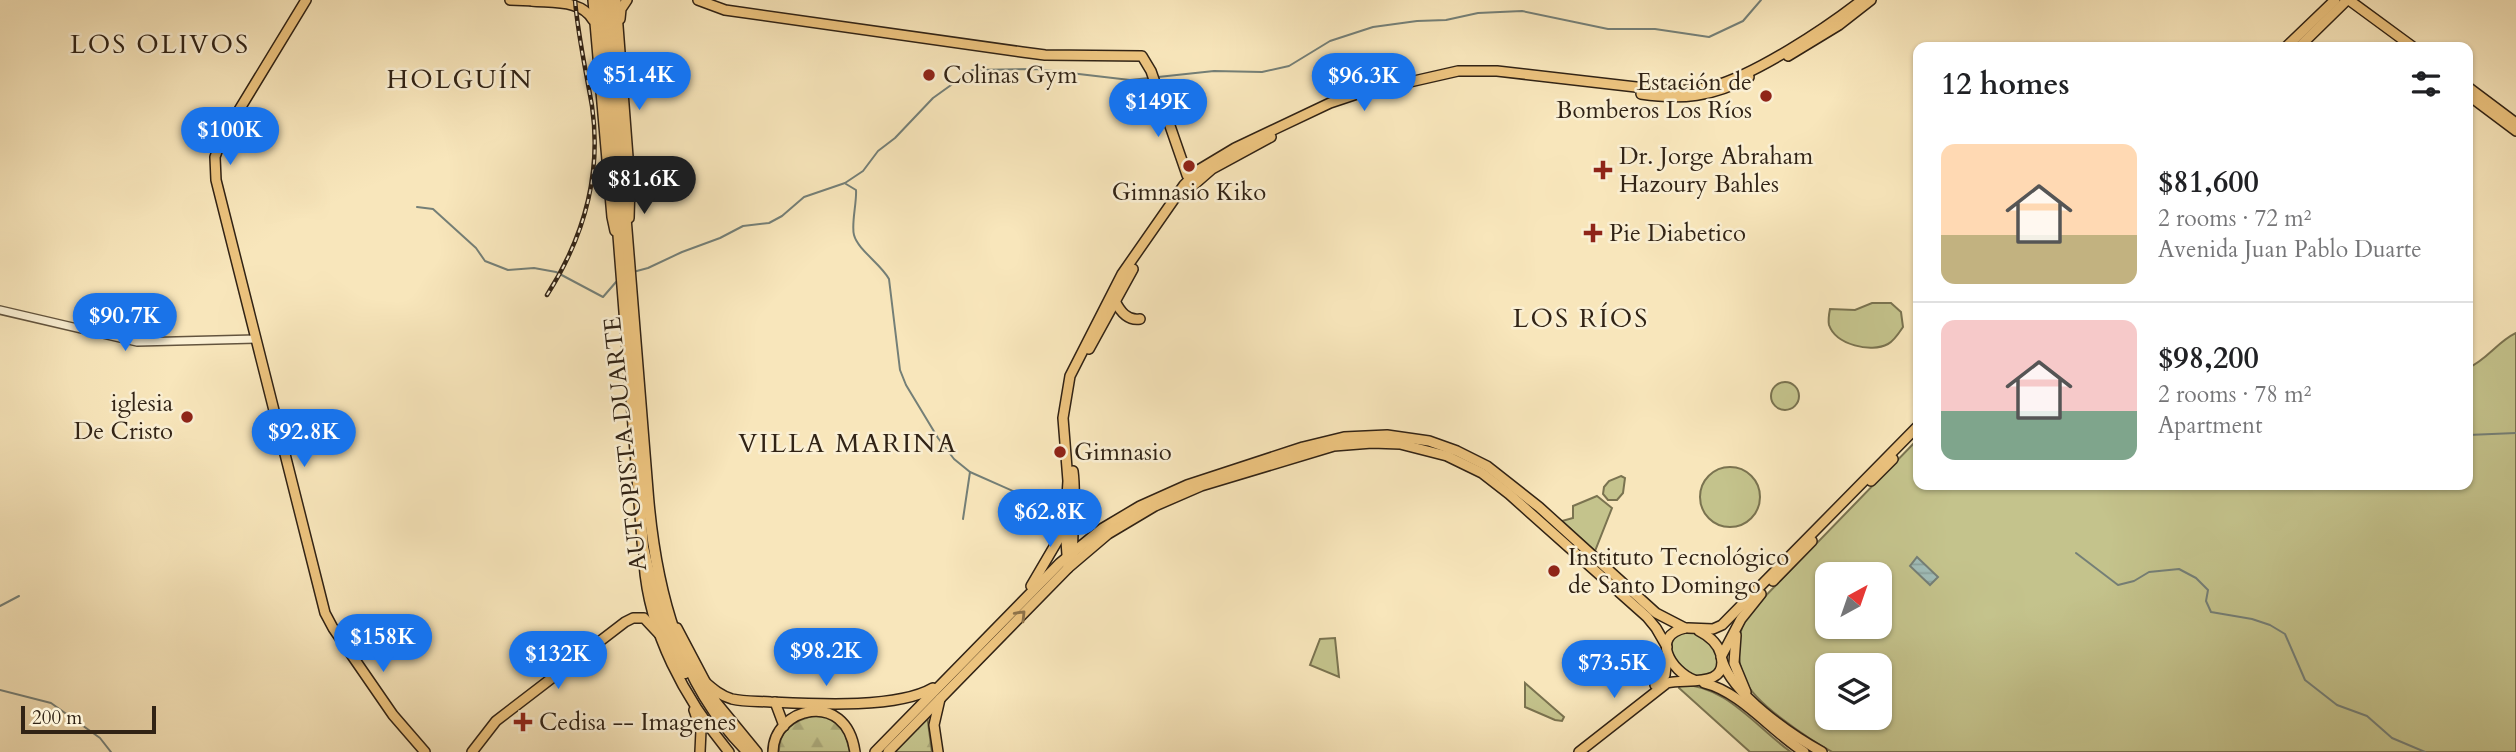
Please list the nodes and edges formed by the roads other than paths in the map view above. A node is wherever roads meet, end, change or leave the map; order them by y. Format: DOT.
graph roads {
  1 [pos="306,0"];
  2 [pos="510,0"];
  3 [pos="541,0"];
  4 [pos="593,0"];
  5 [pos="600,0"];
  6 [pos="608,0"];
  7 [pos="616,0"];
  8 [pos="628,0"];
  9 [pos="698,0"];
  10 [pos="1862,0"];
  11 [pos="1871,0"];
  12 [pos="2327,0"];
  13 [pos="2359,0"];
  14 [pos="532,1"];
  15 [pos="2343,1"];
  16 [pos="2324,10"];
  17 [pos="2335,11"];
  18 [pos="2361,12"];
  19 [pos="594,22"];
  20 [pos="617,31"];
  21 [pos="2291,42"];
  22 [pos="2304,42"];
  23 [pos="2398,42"];
  24 [pos="2406,42"];
  25 [pos="608,47"];
  26 [pos="2473,91"];
  27 [pos="2473,98"];
  28 [pos="2516,123"];
  29 [pos="2516,131"];
  30 [pos="1192,181"];
  31 [pos="629,236"];
  32 [pos="619,250"];
  33 [pos="625,263"];
  34 [pos="625,279"];
  35 [pos="1115,301"];
  36 [pos="0,310"];
  37 [pos="1140,319"];
  38 [pos="256,339"];
  39 [pos="1913,431"];
  40 [pos="1913,439"];
  41 [pos="1071,481"];
  42 [pos="1068,527"];
  43 [pos="1097,532"];
  44 [pos="643,547"];
  45 [pos="1070,560"];
  46 [pos="1021,602"];
  47 [pos="666,608"];
  48 [pos="1667,620"];
  49 [pos="1722,625"];
  50 [pos="1687,628"];
  51 [pos="1735,632"];
  52 [pos="1660,633"];
  53 [pos="659,634"];
  54 [pos="1667,650"];
  55 [pos="1721,658"];
  56 [pos="946,679"];
  57 [pos="1696,680"];
  58 [pos="705,682"];
  59 [pos="1733,683"];
  60 [pos="1721,688"];
  61 [pos="941,696"];
  62 [pos="1748,697"];
  63 [pos="690,698"];
  64 [pos="775,702"];
  65 [pos="792,703"];
  66 [pos="796,716"];
  67 [pos="784,726"];
  68 [pos="745,751"];
  69 [pos="425,752"];
  70 [pos="472,752"];
  71 [pos="700,752"];
  72 [pos="729,752"];
  73 [pos="757,752"];
  74 [pos="773,752"];
  75 [pos="855,752"];
  76 [pos="875,752"];
  77 [pos="888,752"];
  78 [pos="938,752"];
  79 [pos="1573,752"];
  80 [pos="1579,752"];
  81 [pos="1804,752"];
  82 [pos="1822,752"];
  1 -- 38 [label="main road"];
  2 -- 14 [label="main road"];
  3 -- 14 [label="main road"];
  4 -- 19 [label="main road"];
  5 -- 25 [label="highway"];
  6 -- 25 [label="highway"];
  7 -- 20 [label="main road"];
  8 -- 20 [label="main road"];
  9 -- 30 [label="main road"];
  10 -- 30 [label="main road"];
  11 -- 30 [label="main road"];
  12 -- 16 [label="main road"];
  13 -- 18 [label="main road"];
  14 -- 19 [label="main road"];
  15 -- 16 [label="main road"];
  15 -- 17 [label="main road"];
  15 -- 18 [label="main road"];
  16 -- 21 [label="main road"];
  17 -- 18 [label="main road"];
  17 -- 22 [label="main road"];
  18 -- 23 [label="main road"];
  18 -- 24 [label="main road"];
  19 -- 32 [label="main road"];
  20 -- 31 [label="main road"];
  25 -- 31 [label="highway"];
  25 -- 32 [label="highway"];
  26 -- 28 [label="main road"];
  27 -- 29 [label="main road"];
  30 -- 35 [label="main road"];
  30 -- 41 [label="main road"];
  31 -- 33 [label="highway"];
  32 -- 33 [label="highway"];
  33 -- 34 [label="highway"];
  34 -- 44 [label="highway, AUTOPISTA DUARTE"];
  34 -- 47 [label="highway, AUTOPISTA DUARTE"];
  35 -- 37 [label="main road"];
  35 -- 41 [label="main road"];
  36 -- 38 [label="street"];
  38 -- 69 [label="main road"];
  39 -- 49 [label="main road"];
  40 -- 51 [label="main road"];
  41 -- 42 [label="main road"];
  42 -- 43 [label="main road"];
  42 -- 45 [label="main road"];
  42 -- 46 [label="main road"];
  43 -- 45 [label="main road"];
  43 -- 48 [label="main road"];
  44 -- 53 [label="main road, AUTOPISTA DUARTE"];
  44 -- 68 [label="highway, AUTOPISTA DUARTE"];
  45 -- 46 [label="main road"];
  45 -- 52 [label="main road"];
  61 -- 45 [label="main road, one-way"];
  46 -- 56 [label="main road"];
  47 -- 58 [label="main road, AUTOPISTA DUARTE"];
  47 -- 68 [label="highway, AUTOPISTA DUARTE"];
  48 -- 50 [label="main road"];
  48 -- 52 [label="main road"];
  49 -- 50 [label="main road"];
  49 -- 51 [label="main road"];
  50 -- 54 [label="main road"];
  50 -- 55 [label="main road"];
  51 -- 55 [label="main road"];
  51 -- 62 [label="main road"];
  52 -- 54 [label="main road"];
  53 -- 63 [label="main road, AUTOPISTA DUARTE"];
  53 -- 70 [label="main road"];
  54 -- 57 [label="main road"];
  54 -- 79 [label="main road"];
  55 -- 57 [label="main road"];
  55 -- 59 [label="main road"];
  56 -- 65 [label="main road"];
  56 -- 76 [label="main road"];
  57 -- 60 [label="main road"];
  57 -- 80 [label="main road"];
  58 -- 64 [label="main road"];
  58 -- 73 [label="main road, AUTOPISTA DUARTE"];
  59 -- 60 [label="main road"];
  59 -- 62 [label="main road"];
  60 -- 81 [label="main road"];
  61 -- 77 [label="main road"];
  61 -- 78 [label="main road"];
  62 -- 82 [label="main road"];
  63 -- 71 [label="main road"];
  63 -- 72 [label="main road, AUTOPISTA DUARTE"];
  64 -- 65 [label="main road"];
  64 -- 67 [label="main road"];
  65 -- 66 [label="main road"];
  66 -- 67 [label="main road"];
  66 -- 75 [label="main road"];
  67 -- 74 [label="main road"];
}
